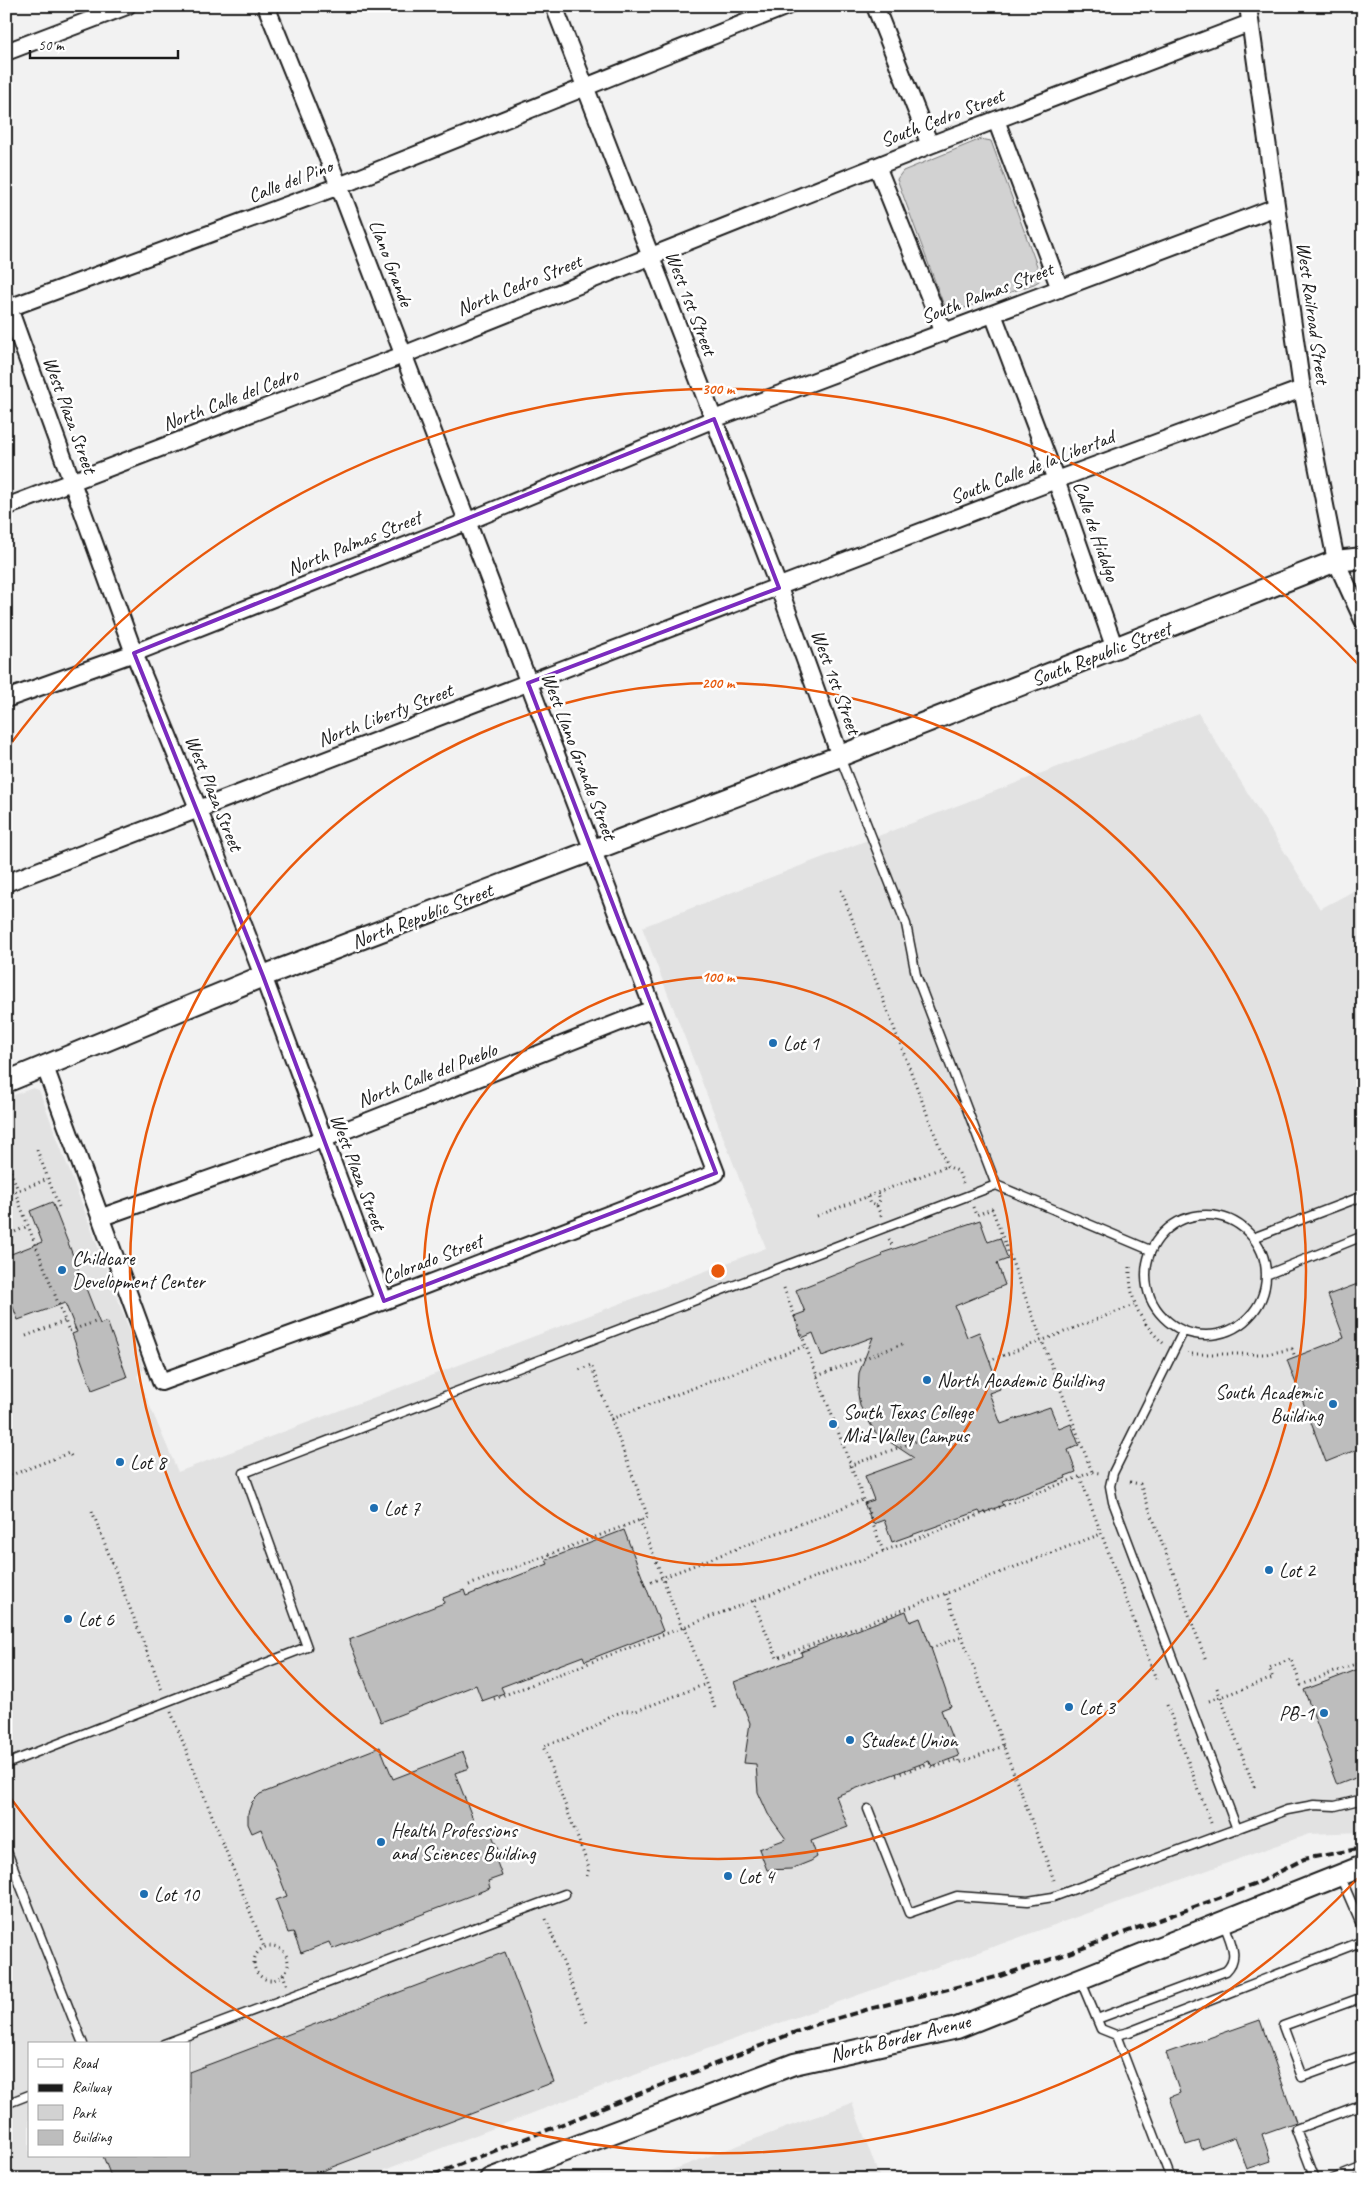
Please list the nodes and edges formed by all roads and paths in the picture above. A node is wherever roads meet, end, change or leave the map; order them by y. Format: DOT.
graph roads {
  1 [pos="127,6"];
  2 [pos="266,6"];
  3 [pos="554,6"];
  4 [pos="787,6"];
  5 [pos="875,6"];
  6 [pos="1248,6"];
  7 [pos="1250,23"];
  8 [pos="6,52"];
  9 [pos="587,86"];
  10 [pos="996,120"];
  11 [pos="930,145"];
  12 [pos="877,166"];
  13 [pos="338,186"];
  14 [pos="1276,206"];
  15 [pos="650,256"];
  16 [pos="1060,289"];
  17 [pos="7,306"];
  18 [pos="993,314"];
  19 [pos="944,333"];
  20 [pos="404,355"];
  21 [pos="1302,389"];
  22 [pos="714,419"];
  23 [pos="1056,480"];
  24 [pos="72,483"];
  25 [pos="6,507"];
  26 [pos="466,522"];
  27 [pos="1363,558"];
  28 [pos="1336,561"];
  29 [pos="779,588"];
  30 [pos="1363,620"];
  31 [pos="1115,649"];
  32 [pos="134,653"];
  33 [pos="528,684"];
  34 [pos="6,699"];
  35 [pos="840,756"];
  36 [pos="198,808"];
  37 [pos="593,852"];
  38 [pos="6,882"];
  39 [pos="841,890"];
  40 [pos="263,976"];
  41 [pos="653,1009"];
  42 [pos="45,1067"];
  43 [pos="6,1082"];
  44 [pos="322,1139"];
  45 [pos="37,1150"];
  46 [pos="7,1162"];
  47 [pos="947,1166"];
  48 [pos="716,1173"];
  49 [pos="48,1179"];
  50 [pos="996,1185"];
  51 [pos="964,1186"];
  52 [pos="16,1191"];
  53 [pos="878,1193"];
  54 [pos="6,1195"];
  55 [pos="1363,1196"];
  56 [pos="867,1197"];
  57 [pos="877,1206"];
  58 [pos="55,1209"];
  59 [pos="976,1215"];
  60 [pos="817,1216"];
  61 [pos="102,1218"];
  62 [pos="881,1218"];
  63 [pos="28,1226"];
  64 [pos="6,1236"];
  65 [pos="1363,1236"];
  66 [pos="1253,1238"];
  67 [pos="1150,1250"];
  68 [pos="1130,1267"];
  69 [pos="1266,1275"];
  70 [pos="784,1288"];
  71 [pos="384,1300"];
  72 [pos="1134,1305"];
  73 [pos="65,1321"];
  74 [pos="98,1321"];
  75 [pos="1183,1332"];
  76 [pos="26,1336"];
  77 [pos="905,1342"];
  78 [pos="1041,1342"];
  79 [pos="1164,1344"];
  80 [pos="804,1346"];
  81 [pos="1187,1354"];
  82 [pos="1295,1357"];
  83 [pos="989,1361"];
  84 [pos="576,1370"];
  85 [pos="816,1376"];
  86 [pos="611,1419"];
  87 [pos="938,1433"];
  88 [pos="71,1456"];
  89 [pos="849,1466"];
  90 [pos="6,1477"];
  91 [pos="1080,1477"];
  92 [pos="1130,1482"];
  93 [pos="862,1500"];
  94 [pos="92,1511"];
  95 [pos="640,1520"];
  96 [pos="1101,1534"];
  97 [pos="883,1552"];
  98 [pos="662,1578"];
  99 [pos="651,1582"];
  100 [pos="469,1586"];
  101 [pos="946,1594"];
  102 [pos="753,1601"];
  103 [pos="683,1628"];
  104 [pos="962,1637"];
  105 [pos="931,1648"];
  106 [pos="1206,1660"];
  107 [pos="1363,1661"];
  108 [pos="1156,1679"];
  109 [pos="706,1684"];
  110 [pos="1216,1688"];
  111 [pos="163,1691"];
  112 [pos="1220,1697"];
  113 [pos="494,1700"];
  114 [pos="1209,1701"];
  115 [pos="1167,1705"];
  116 [pos="716,1710"];
  117 [pos="1176,1713"];
  118 [pos="1170,1715"];
  119 [pos="174,1721"];
  120 [pos="1004,1746"];
  121 [pos="6,1764"];
  122 [pos="896,1775"];
  123 [pos="1256,1789"];
  124 [pos="1363,1799"];
  125 [pos="868,1809"];
  126 [pos="1211,1823"];
  127 [pos="1237,1829"];
  128 [pos="6,1849"];
  129 [pos="1363,1866"];
  130 [pos="1340,1875"];
  131 [pos="587,1876"];
  132 [pos="1054,1880"];
  133 [pos="565,1894"];
  134 [pos="546,1919"];
  135 [pos="1223,1922"];
  136 [pos="1363,1929"];
  137 [pos="1363,1941"];
  138 [pos="264,1948"];
  139 [pos="1080,1979"];
  140 [pos="1363,1997"];
  141 [pos="1097,2019"];
  142 [pos="588,2026"];
  143 [pos="1116,2035"];
  144 [pos="82,2042"];
  145 [pos="169,2042"];
  146 [pos="1363,2055"];
  147 [pos="28,2095"];
  148 [pos="6,2104"];
  149 [pos="1363,2104"];
  150 [pos="1363,2167"];
  151 [pos="490,2179"];
  152 [pos="1170,2179"];
  153 [pos="1315,2179"];
  154 [pos="1332,2179"];
  1 -- 8 [label="street"];
  2 -- 13 [label="street"];
  3 -- 9 [label="street, West 1st Street"];
  4 -- 9 [label="street, Calle del Pino"];
  5 -- 11 [label="street"];
  6 -- 7 [label="street, West Railroad Street"];
  7 -- 10 [label="street, South Cedro Street"];
  7 -- 14 [label="street, West Railroad Street"];
  9 -- 13 [label="street, Calle del Pino"];
  9 -- 15 [label="street, West 1st Street"];
  10 -- 11 [label="street, South Cedro Street"];
  10 -- 16 [label="street"];
  11 -- 12 [label="street, South Cedro Street"];
  12 -- 15 [label="street, South Cedro Street"];
  12 -- 19 [label="street"];
  13 -- 17 [label="street, Calle del Pino"];
  13 -- 20 [label="street, Llano Grande"];
  14 -- 16 [label="street, South Palmas Street"];
  14 -- 21 [label="street, West Railroad Street"];
  15 -- 20 [label="street, North Cedro Street"];
  15 -- 22 [label="street, West 1st Street"];
  16 -- 18 [label="street, South Palmas Street"];
  17 -- 24 [label="street, West Plaza Street"];
  18 -- 19 [label="street, South Palmas Street"];
  18 -- 23 [label="street, Calle de Hidalgo"];
  19 -- 22 [label="street, South Palmas Street"];
  20 -- 24 [label="street, North Calle del Cedro"];
  20 -- 26 [label="street, West Llano Grande Street"];
  21 -- 23 [label="street, South Calle de la Libertad"];
  21 -- 28 [label="street, West Railroad Street"];
  22 -- 26 [label="street, North Palmas Street"];
  22 -- 29 [label="street, West 1st Street"];
  23 -- 29 [label="street, South Calle de la Libertad"];
  23 -- 31 [label="street, Calle de Hidalgo"];
  24 -- 25 [label="street"];
  24 -- 32 [label="street, West Plaza Street"];
  26 -- 32 [label="street, North Palmas Street"];
  26 -- 33 [label="street, West Llano Grande Street"];
  27 -- 28 [label="street, South Republic Street"];
  28 -- 30 [label="street, West Railroad Street"];
  28 -- 31 [label="street, South Republic Street"];
  29 -- 33 [label="street, North Liberty Street"];
  29 -- 35 [label="street, West 1st Street"];
  31 -- 35 [label="street, South Republic Street"];
  32 -- 34 [label="street, North Palmas Street"];
  32 -- 36 [label="street, West Plaza Street"];
  33 -- 36 [label="street, North Liberty Street"];
  33 -- 37 [label="street, West Llano Grande Street"];
  35 -- 37 [label="street, North Republic Street"];
  35 -- 50 [label="lane"];
  36 -- 38 [label="street, North Liberty Street"];
  36 -- 40 [label="street, West Plaza Street"];
  37 -- 40 [label="street, North Republic Street"];
  37 -- 41 [label="street, West Llano Grande Street"];
  39 -- 47 [label="path"];
  40 -- 42 [label="street, North Republic Street"];
  40 -- 44 [label="street, West Plaza Street"];
  41 -- 44 [label="street, North Calle del Pueblo"];
  41 -- 48 [label="street, West Llano Grande Street"];
  42 -- 43 [label="street, North Republic Street"];
  42 -- 61 [label="street"];
  44 -- 61 [label="street, North Calle del Pueblo"];
  44 -- 71 [label="street, West Plaza Street"];
  45 -- 49 [label="path"];
  46 -- 52 [label="path"];
  47 -- 51 [label="path"];
  47 -- 53 [label="path"];
  48 -- 71 [label="street, Colorado Street"];
  49 -- 52 [label="path"];
  49 -- 58 [label="path"];
  50 -- 67 [label="lane"];
  50 -- 121 [label="lane"];
  52 -- 54 [label="path"];
  52 -- 63 [label="path"];
  53 -- 56 [label="path"];
  53 -- 57 [label="path"];
  55 -- 66 [label="lane"];
  56 -- 57 [label="path"];
  56 -- 60 [label="path"];
  57 -- 62 [label="path"];
  59 -- 78 [label="path"];
  61 -- 71 [label="street, Colorado Street"];
  63 -- 64 [label="path"];
  63 -- 73 [label="path"];
  65 -- 69 [label="lane"];
  66 -- 67 [label="lane"];
  66 -- 69 [label="lane"];
  67 -- 75 [label="lane"];
  68 -- 72 [label="path"];
  69 -- 75 [label="lane"];
  70 -- 80 [label="path"];
  72 -- 78 [label="path"];
  72 -- 79 [label="path"];
  73 -- 74 [label="path"];
  73 -- 76 [label="path"];
  75 -- 127 [label="lane"];
  77 -- 85 [label="path"];
  78 -- 83 [label="path"];
  78 -- 91 [label="path"];
  80 -- 85 [label="path"];
  80 -- 86 [label="path"];
  81 -- 82 [label="path"];
  84 -- 86 [label="path"];
  85 -- 89 [label="path"];
  86 -- 95 [label="path"];
  87 -- 89 [label="path"];
  88 -- 90 [label="path"];
  89 -- 93 [label="path"];
  91 -- 96 [label="path"];
  91 -- 97 [label="path"];
  92 -- 106 [label="path"];
  93 -- 97 [label="path"];
  93 -- 98 [label="path"];
  94 -- 111 [label="path"];
  95 -- 98 [label="path"];
  95 -- 100 [label="path"];
  96 -- 101 [label="path"];
  96 -- 108 [label="path"];
  97 -- 102 [label="path"];
  98 -- 99 [label="path"];
  98 -- 103 [label="path"];
  101 -- 102 [label="path"];
  101 -- 104 [label="path"];
  102 -- 103 [label="path"];
  103 -- 109 [label="path"];
  103 -- 113 [label="path"];
  104 -- 105 [label="path"];
  104 -- 120 [label="path"];
  107 -- 112 [label="path"];
  109 -- 116 [label="path"];
  109 -- 131 [label="path"];
  110 -- 112 [label="path"];
  112 -- 114 [label="path"];
  112 -- 123 [label="path"];
  115 -- 118 [label="path"];
  117 -- 118 [label="path"];
  118 -- 126 [label="path"];
  119 -- 138 [label="path"];
  120 -- 122 [label="path"];
  120 -- 132 [label="path"];
  124 -- 127 [label="lane"];
  125 -- 127 [label="lane"];
  128 -- 144 [label="lane"];
  129 -- 130 [label="street, North Border Avenue"];
  130 -- 135 [label="street, North Border Avenue"];
  130 -- 136 [label="lane"];
  133 -- 145 [label="lane"];
  134 -- 142 [label="path"];
  135 -- 139 [label="street, North Border Avenue"];
  135 -- 141 [label="lane"];
  137 -- 143 [label="lane"];
  138 -- 138 [label="path"];
  139 -- 141 [label="lane"];
  139 -- 151 [label="street, North Border Avenue"];
  140 -- 146 [label="lane"];
  141 -- 143 [label="lane"];
  143 -- 152 [label="lane"];
  147 -- 148 [label="lane"];
  149 -- 153 [label="lane"];
  150 -- 154 [label="lane"];
}
